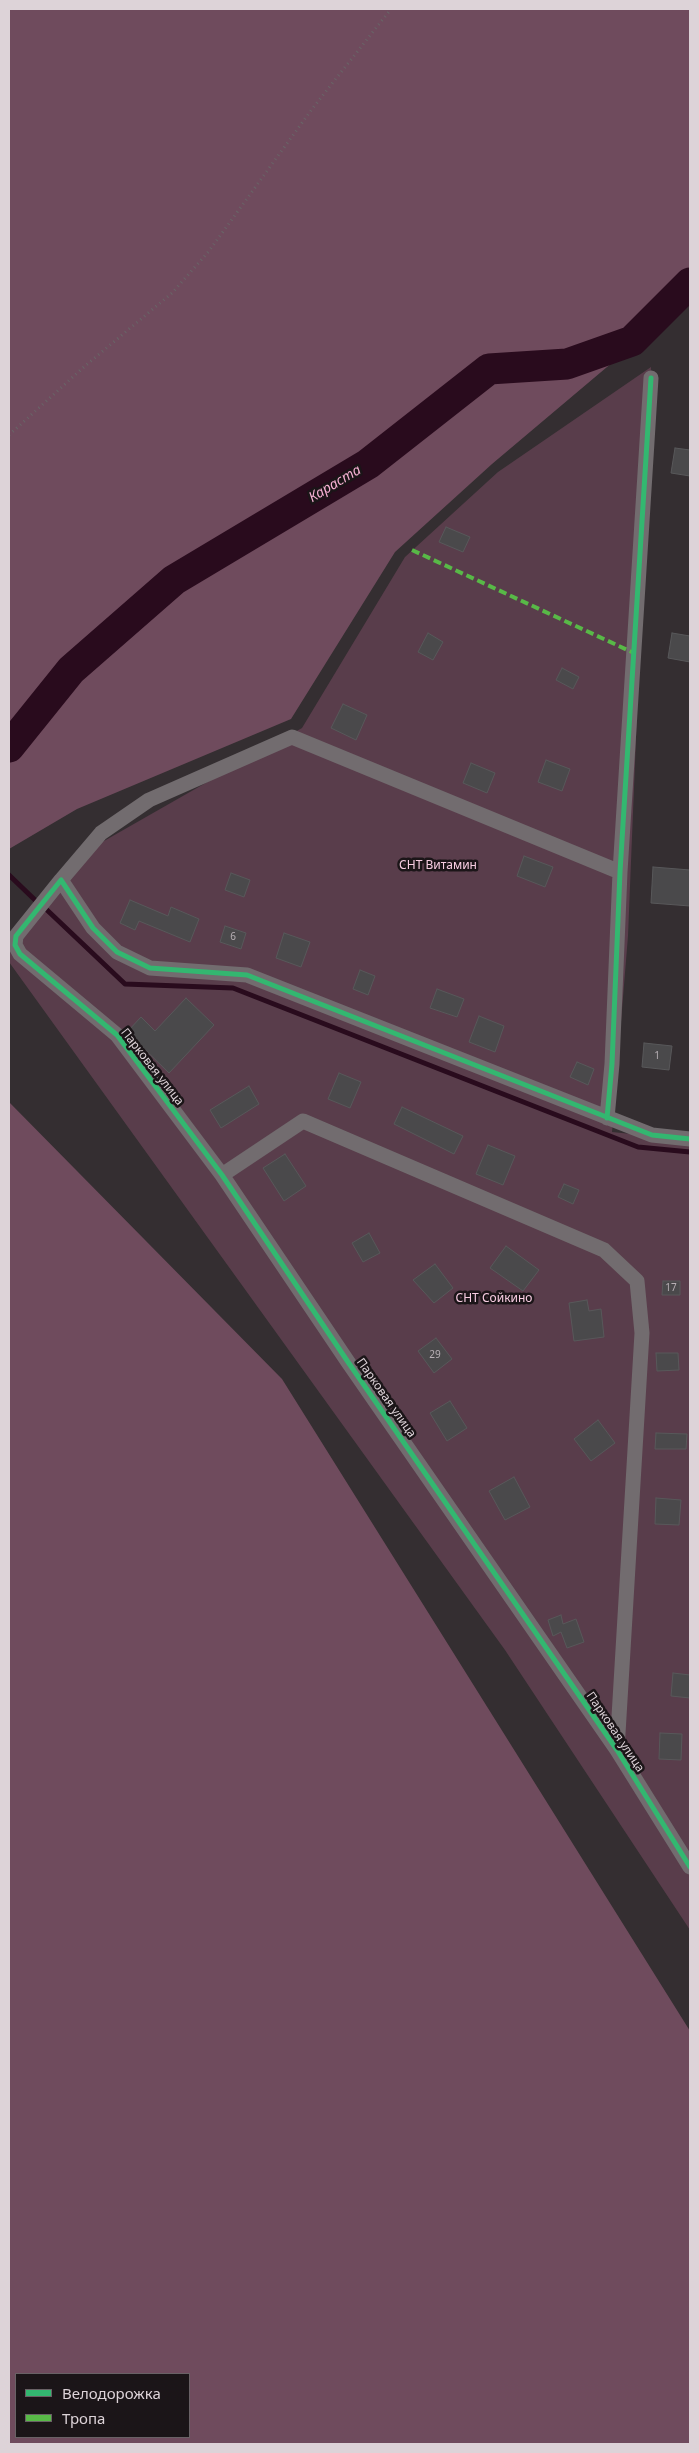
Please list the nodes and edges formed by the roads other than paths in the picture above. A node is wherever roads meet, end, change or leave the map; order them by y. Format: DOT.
graph roads {
  1 [pos="651,378"];
  2 [pos="620,872"];
  3 [pos="61,880"];
  4 [pos="607,1118"];
  5 [pos="690,1140"];
  6 [pos="222,1175"];
  7 [pos="617,1750"];
  8 [pos="690,1866"];
  1 -- 2 [label="street"];
  2 -- 3 [label="street"];
  2 -- 4 [label="street"];
  3 -- 4 [label="street"];
  3 -- 6 [label="street, Парковая улица"];
  4 -- 5 [label="street"];
  6 -- 7 [label="street, Парковая улица"];
  6 -- 7 [label="street"];
  7 -- 8 [label="street, Парковая улица"];
}
